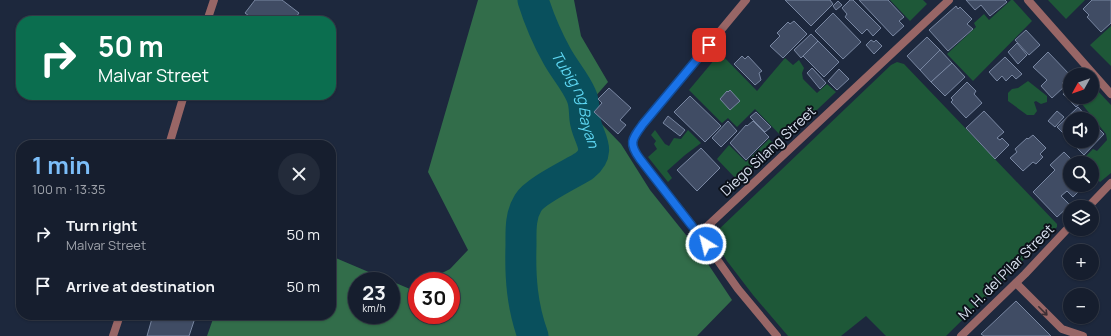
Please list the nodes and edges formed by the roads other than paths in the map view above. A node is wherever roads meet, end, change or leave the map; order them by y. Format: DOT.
graph roads {
  1 [pos="214,0"];
  2 [pos="746,0"];
  3 [pos="949,0"];
  4 [pos="1028,0"];
  5 [pos="209,16"];
  6 [pos="1111,94"];
  7 [pos="182,100"];
  8 [pos="170,140"];
  9 [pos="1111,184"];
  10 [pos="1095,200"];
  11 [pos="1063,233"];
  12 [pos="699,234"];
  13 [pos="1016,283"];
  14 [pos="118,320"];
  15 [pos="113,336"];
  16 [pos="777,336"];
  17 [pos="961,336"];
  18 [pos="1083,336"];
  1 -- 5 [label="street"];
  2 -- 12 [label="street"];
  3 -- 12 [label="street, Diego Silang Street"];
  4 -- 6 [label="street"];
  7 -- 8 [label="street"];
  9 -- 10 [label="street"];
  11 -- 13 [label="street, M. H. del Pilar Street"];
  12 -- 16 [label="street"];
  13 -- 17 [label="street, M. H. del Pilar Street"];
  13 -- 18 [label="street, one-way"];
  14 -- 15 [label="street"];
}
